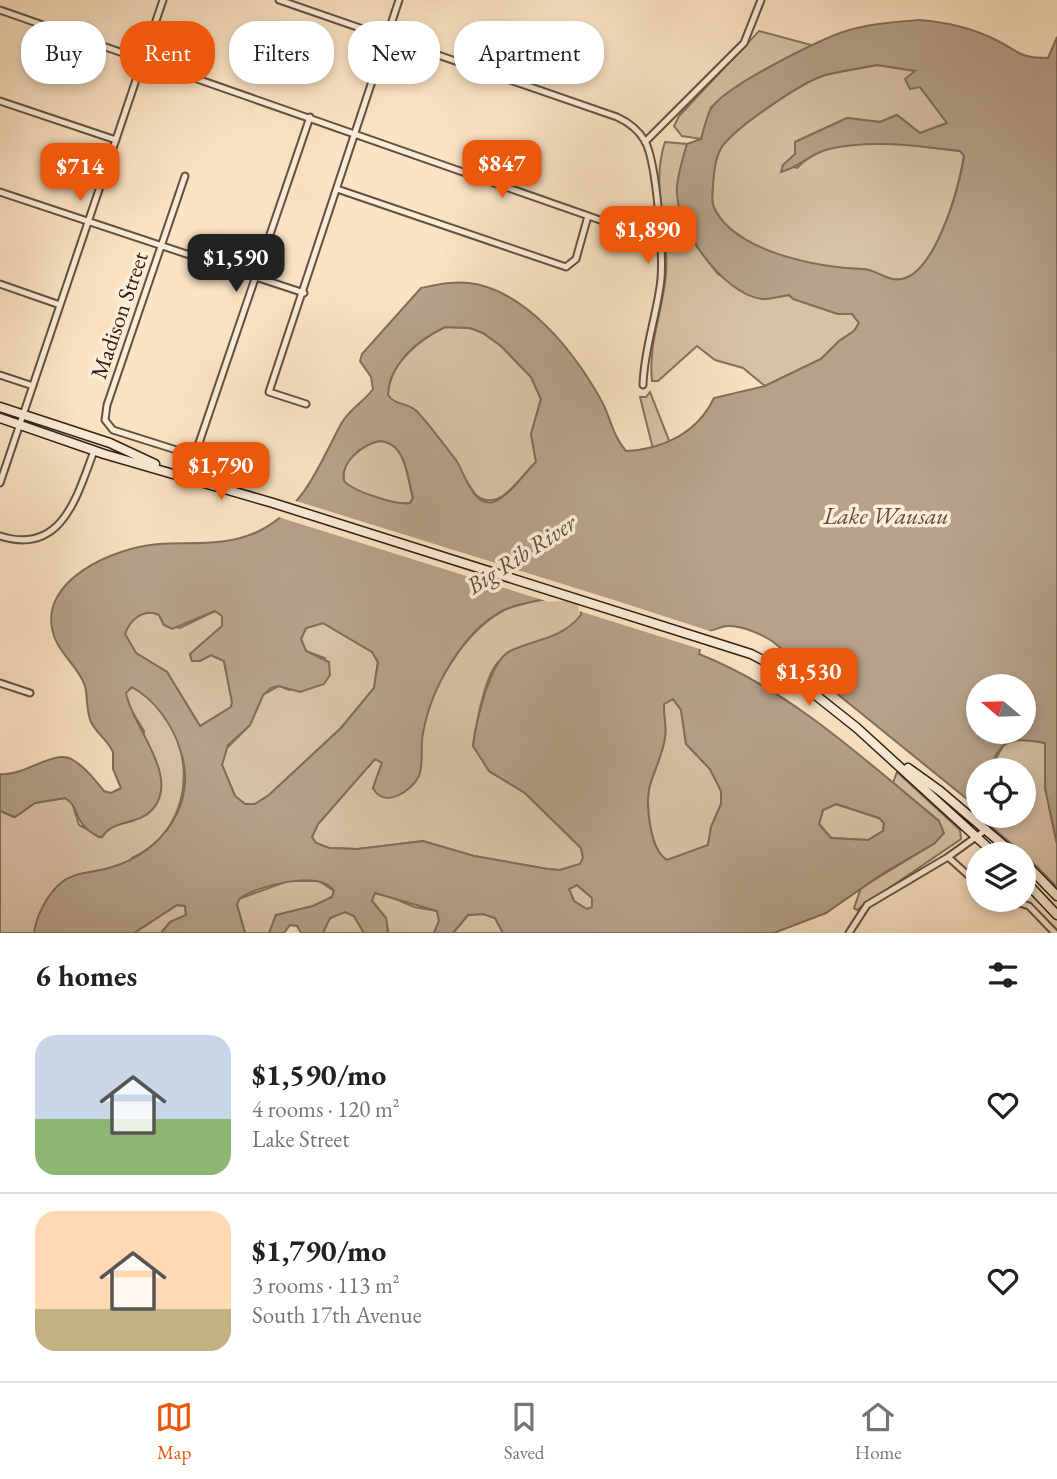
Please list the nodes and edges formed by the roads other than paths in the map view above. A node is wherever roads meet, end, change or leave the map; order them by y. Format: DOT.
graph roads {
  1 [pos="163,0"];
  2 [pos="279,0"];
  3 [pos="398,0"];
  4 [pos="761,0"];
  5 [pos="0,10"];
  6 [pos="156,21"];
  7 [pos="391,21"];
  8 [pos="348,24"];
  9 [pos="120,51"];
  10 [pos="440,56"];
  11 [pos="135,84"];
  12 [pos="215,84"];
  13 [pos="370,84"];
  14 [pos="0,101"];
  15 [pos="310,117"];
  16 [pos="354,133"];
  17 [pos="116,140"];
  18 [pos="645,142"];
  19 [pos="185,176"];
  20 [pos="337,189"];
  21 [pos="0,192"];
  22 [pos="588,216"];
  23 [pos="88,222"];
  24 [pos="660,241"];
  25 [pos="161,246"];
  26 [pos="256,277"];
  27 [pos="0,284"];
  28 [pos="304,293"];
  29 [pos="60,305"];
  30 [pos="0,375"];
  31 [pos="643,385"];
  32 [pos="33,386"];
  33 [pos="306,404"];
  34 [pos="0,407"];
  35 [pos="23,414"];
  36 [pos="0,418"];
  37 [pos="20,425"];
  38 [pos="94,451"];
  39 [pos="177,474"];
  40 [pos="0,483"];
  41 [pos="0,536"];
  42 [pos="0,683"];
  43 [pos="30,693"];
  44 [pos="899,763"];
  45 [pos="986,829"];
  46 [pos="976,837"];
  47 [pos="982,842"];
  48 [pos="1001,842"];
  49 [pos="948,857"];
  50 [pos="966,873"];
  51 [pos="1036,875"];
  52 [pos="1036,893"];
  53 [pos="1057,897"];
  54 [pos="1035,912"];
  55 [pos="1057,915"];
  56 [pos="849,933"];
  57 [pos="1055,933"];
  1 -- 6 [label="street"];
  2 -- 8 [label="street"];
  3 -- 7 [label="street"];
  4 -- 18 [label="street"];
  5 -- 9 [label="street"];
  10 -- 18 [label="street"];
  11 -- 17 [label="street"];
  12 -- 15 [label="street"];
  13 -- 16 [label="street"];
  14 -- 17 [label="street"];
  15 -- 16 [label="street"];
  15 -- 26 [label="street"];
  16 -- 20 [label="street"];
  16 -- 22 [label="street"];
  17 -- 23 [label="street"];
  18 -- 24 [label="street"];
  19 -- 25 [label="street, Madison Street"];
  20 -- 22 [label="street"];
  20 -- 28 [label="street"];
  21 -- 23 [label="street"];
  22 -- 24 [label="street"];
  23 -- 25 [label="street"];
  23 -- 29 [label="street"];
  24 -- 31 [label="street"];
  25 -- 26 [label="street"];
  25 -- 26 [label="street, Madison Street"];
  26 -- 28 [label="street"];
  27 -- 29 [label="street"];
  28 -- 33 [label="street"];
  29 -- 32 [label="street"];
  30 -- 32 [label="street"];
  32 -- 35 [label="street"];
  34 -- 35 [label="main road"];
  35 -- 37 [label="street"];
  35 -- 39 [label="main road"];
  36 -- 37 [label="main road"];
  37 -- 38 [label="main road"];
  37 -- 40 [label="street"];
  38 -- 39 [label="main road"];
  38 -- 41 [label="street"];
  39 -- 44 [label="main road"];
  42 -- 43 [label="street"];
  44 -- 45 [label="main road"];
  44 -- 46 [label="main road"];
  45 -- 46 [label="street"];
  45 -- 48 [label="main road"];
  46 -- 47 [label="main road"];
  46 -- 49 [label="street"];
  49 -- 50 [label="street"];
  49 -- 56 [label="street"];
  51 -- 53 [label="main road"];
  52 -- 55 [label="main road"];
  54 -- 57 [label="street"];
}
